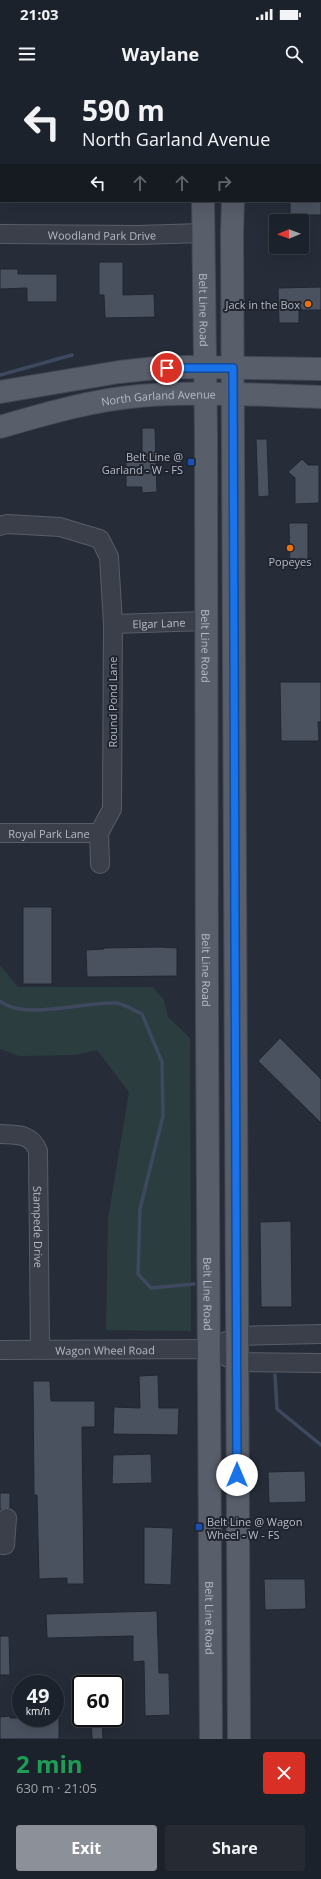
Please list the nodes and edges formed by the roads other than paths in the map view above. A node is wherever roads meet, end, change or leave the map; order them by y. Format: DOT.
graph roads {
  1 [pos="203,202"];
  2 [pos="233,202"];
  3 [pos="203,233"];
  4 [pos="0,234"];
  5 [pos="206,367"];
  6 [pos="233,368"];
  7 [pos="321,369"];
  8 [pos="0,392"];
  9 [pos="206,394"];
  10 [pos="233,394"];
  11 [pos="321,397"];
  12 [pos="0,427"];
  13 [pos="0,526"];
  14 [pos="206,621"];
  15 [pos="234,621"];
  16 [pos="112,624"];
  17 [pos="206,804"];
  18 [pos="234,804"];
  19 [pos="0,833"];
  20 [pos="99,833"];
  21 [pos="100,864"];
  22 [pos="207,920"];
  23 [pos="235,920"];
  24 [pos="0,1134"];
  25 [pos="321,1334"];
  26 [pos="237,1336"];
  27 [pos="40,1349"];
  28 [pos="210,1349"];
  29 [pos="0,1350"];
  30 [pos="237,1362"];
  31 [pos="321,1363"];
  32 [pos="7,1518"];
  33 [pos="0,1545"];
  34 [pos="237,1553"];
  35 [pos="210,1554"];
  36 [pos="211,1739"];
  37 [pos="239,1739"];
  1 -- 3 [label="main road, Belt Line Road"];
  2 -- 6 [label="main road"];
  3 -- 4 [label="street, Woodland Park Drive"];
  3 -- 5 [label="main road, Belt Line Road"];
  5 -- 6 [label="main road"];
  5 -- 8 [label="main road"];
  5 -- 9 [label="main road, Belt Line Road"];
  6 -- 7 [label="main road"];
  6 -- 10 [label="main road"];
  9 -- 10 [label="main road, North Garland Avenue"];
  9 -- 12 [label="main road, North Garland Avenue"];
  9 -- 14 [label="main road, Belt Line Road"];
  10 -- 11 [label="main road, North Garland Avenue"];
  10 -- 15 [label="main road"];
  13 -- 16 [label="street, Round Pond Lane"];
  14 -- 15 [label="main road"];
  14 -- 16 [label="street, Elgar Lane"];
  14 -- 17 [label="main road, Belt Line Road"];
  15 -- 18 [label="main road"];
  16 -- 20 [label="street, Round Pond Lane"];
  17 -- 18 [label="main road"];
  17 -- 22 [label="main road, Belt Line Road"];
  18 -- 23 [label="main road"];
  19 -- 20 [label="street, Royal Park Lane"];
  20 -- 21 [label="street, Round Pond Lane"];
  22 -- 23 [label="main road"];
  22 -- 28 [label="main road, Belt Line Road"];
  23 -- 26 [label="main road"];
  24 -- 27 [label="street, Stampede Drive"];
  25 -- 26 [label="street, Wagon Wheel Road"];
  26 -- 28 [label="street, Wagon Wheel Road"];
  26 -- 30 [label="main road"];
  27 -- 28 [label="street, Wagon Wheel Road"];
  27 -- 29 [label="street, Wagon Wheel Road"];
  28 -- 30 [label="street, Wagon Wheel Road"];
  28 -- 35 [label="main road, Belt Line Road"];
  30 -- 31 [label="street, Wagon Wheel Road"];
  30 -- 34 [label="main road"];
  32 -- 33 [label="street"];
  34 -- 35 [label="main road"];
  34 -- 37 [label="main road"];
  35 -- 36 [label="main road, Belt Line Road"];
}
